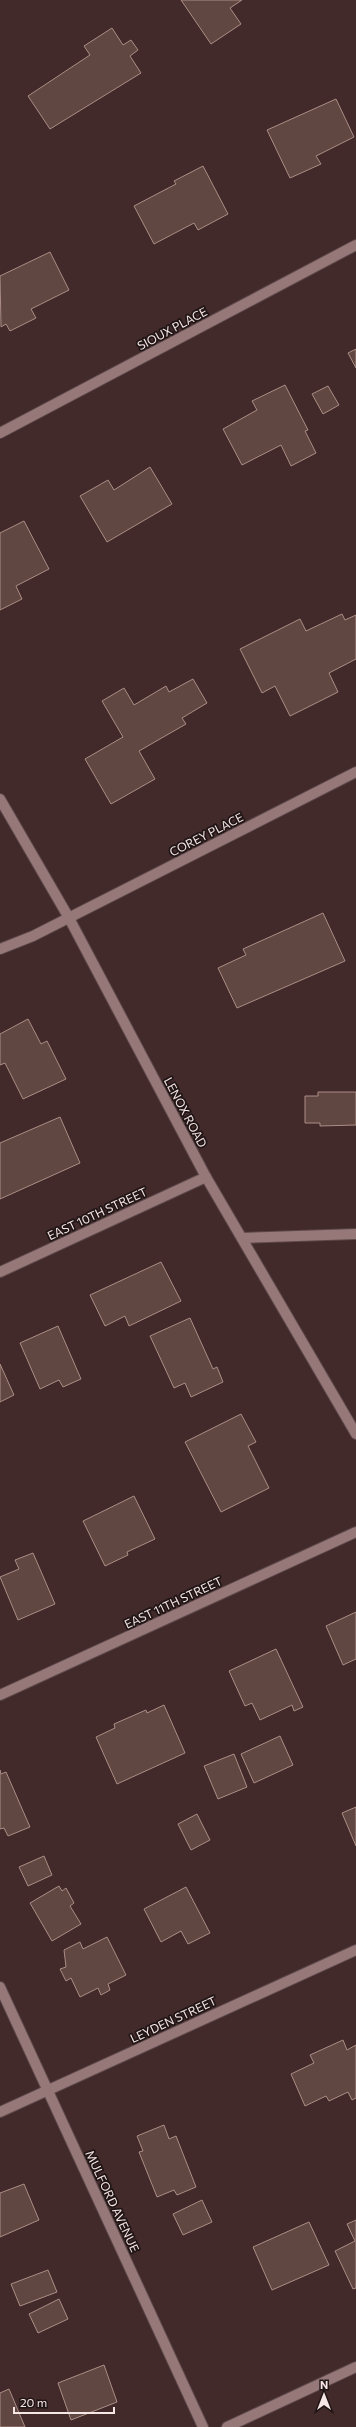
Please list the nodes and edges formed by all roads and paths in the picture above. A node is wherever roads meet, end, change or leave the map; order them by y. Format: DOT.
graph roads {
  1 [pos="356,245"];
  2 [pos="0,433"];
  3 [pos="356,772"];
  4 [pos="0,799"];
  5 [pos="68,918"];
  6 [pos="0,949"];
  7 [pos="206,1177"];
  8 [pos="356,1234"];
  9 [pos="242,1238"];
  10 [pos="0,1272"];
  11 [pos="356,1434"];
  12 [pos="356,1532"];
  13 [pos="0,1695"];
  14 [pos="356,1950"];
  15 [pos="0,1987"];
  16 [pos="48,2091"];
  17 [pos="0,2112"];
  18 [pos="356,2367"];
  19 [pos="203,2427"];
  20 [pos="227,2427"];
  1 -- 2 [label="street, SIOUX PLACE"];
  3 -- 5 [label="street, COREY PLACE"];
  4 -- 5 [label="street, LENOX ROAD"];
  5 -- 6 [label="street, COREY PLACE"];
  5 -- 7 [label="street, LENOX ROAD"];
  7 -- 9 [label="street, LENOX ROAD"];
  7 -- 10 [label="street, EAST 10TH STREET"];
  8 -- 9 [label="street"];
  9 -- 11 [label="street, LENOX ROAD"];
  12 -- 13 [label="street, EAST 11TH STREET"];
  14 -- 16 [label="street, LEYDEN STREET"];
  15 -- 16 [label="street, MULFORD AVENUE"];
  16 -- 17 [label="street, LEYDEN STREET"];
  16 -- 19 [label="street, MULFORD AVENUE"];
  18 -- 20 [label="street"];
}
